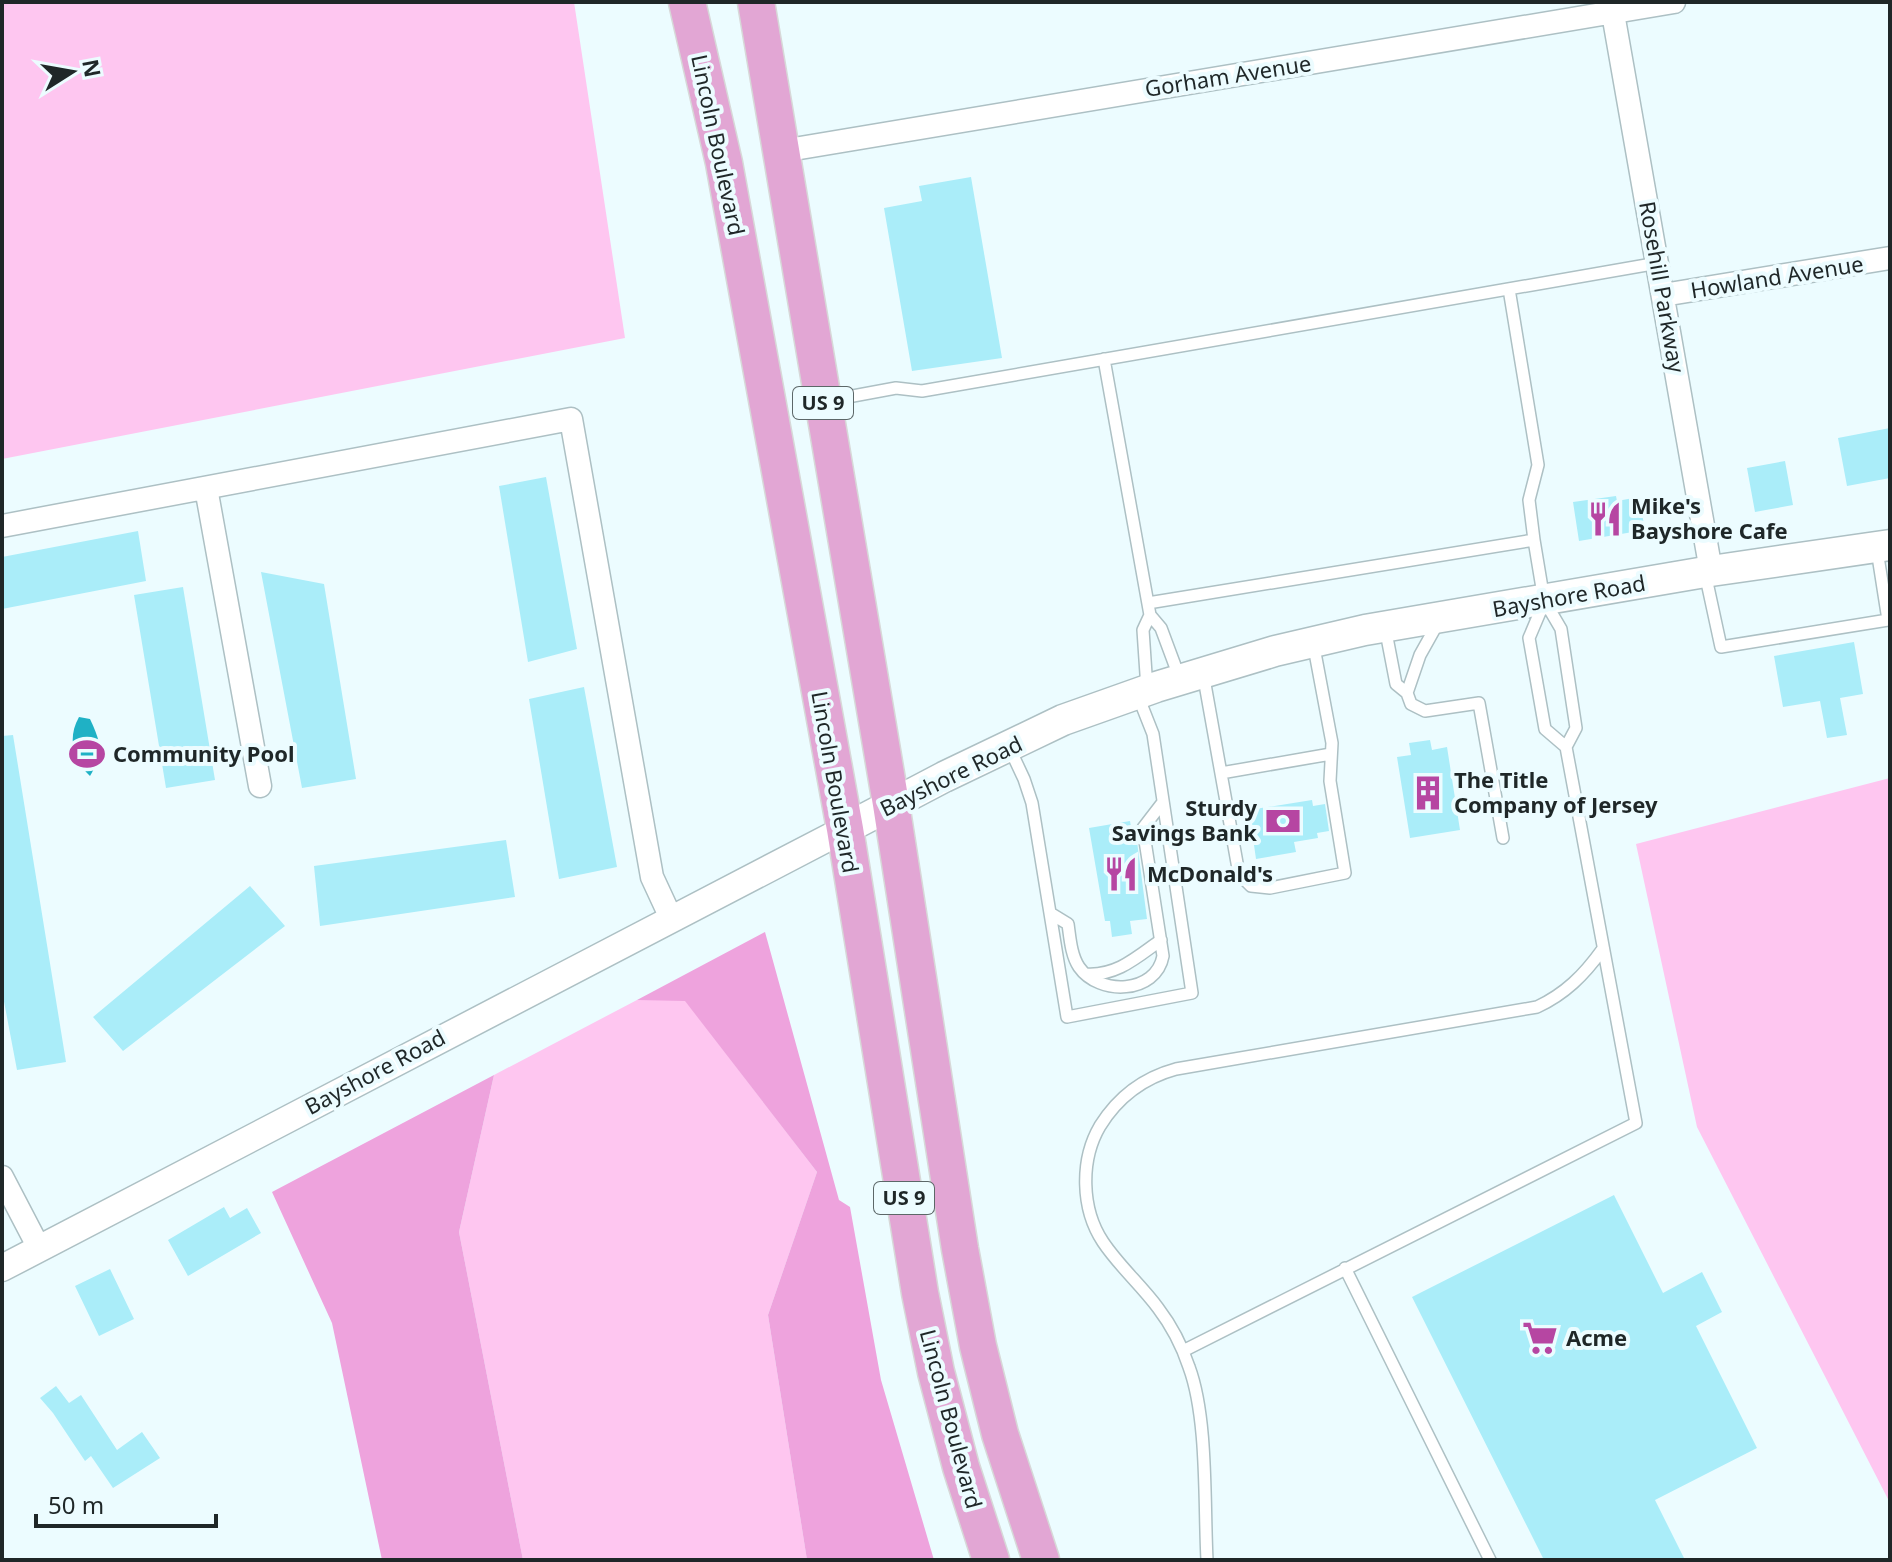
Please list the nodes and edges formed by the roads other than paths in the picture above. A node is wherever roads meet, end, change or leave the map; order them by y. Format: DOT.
graph roads {
  1 [pos="687,2"];
  2 [pos="756,2"];
  3 [pos="1674,2"];
  4 [pos="1612,7"];
  5 [pos="782,151"];
  6 [pos="1890,258"];
  7 [pos="1658,263"];
  8 [pos="1509,289"];
  9 [pos="1663,295"];
  10 [pos="1104,359"];
  11 [pos="823,401"];
  12 [pos="206,488"];
  13 [pos="2,526"];
  14 [pos="1534,540"];
  15 [pos="1883,547"];
  16 [pos="1708,572"];
  17 [pos="1544,600"];
  18 [pos="1149,609"];
  19 [pos="1442,618"];
  20 [pos="1385,627"];
  21 [pos="1313,641"];
  22 [pos="1192,676"];
  23 [pos="1142,692"];
  24 [pos="1407,693"];
  25 [pos="1009,747"];
  26 [pos="1566,747"];
  27 [pos="1331,754"];
  28 [pos="1221,773"];
  29 [pos="260,786"];
  30 [pos="1163,802"];
  31 [pos="891,804"];
  32 [pos="845,829"];
  33 [pos="1503,838"];
  34 [pos="1050,913"];
  35 [pos="671,918"];
  36 [pos="1161,940"];
  37 [pos="1602,950"];
  38 [pos="1085,974"];
  39 [pos="2,1177"];
  40 [pos="39,1248"];
  41 [pos="2,1268"];
  42 [pos="1345,1268"];
  43 [pos="1183,1351"];
  44 [pos="991,1560"];
  45 [pos="1041,1560"];
  46 [pos="1207,1560"];
  47 [pos="1490,1560"];
  1 -- 32 [label="highway, Lincoln Boulevard / US 9"];
  2 -- 5 [label="highway, Lincoln Boulevard / US 9"];
  3 -- 4 [label="street, Gorham Avenue"];
  4 -- 5 [label="street, Gorham Avenue"];
  4 -- 7 [label="street, Rosehill Parkway"];
  5 -- 11 [label="highway, Lincoln Boulevard / US 9"];
  6 -- 9 [label="street, Howland Avenue"];
  7 -- 8 [label="lane"];
  7 -- 9 [label="street, Rosehill Parkway"];
  8 -- 10 [label="lane"];
  8 -- 14 [label="lane"];
  9 -- 16 [label="street, Rosehill Parkway"];
  10 -- 11 [label="lane"];
  10 -- 18 [label="lane"];
  11 -- 31 [label="highway, Lincoln Boulevard / US 9"];
  12 -- 13 [label="street"];
  12 -- 29 [label="street"];
  12 -- 35 [label="street"];
  14 -- 17 [label="lane"];
  14 -- 18 [label="lane"];
  15 -- 16 [label="main road, Bayshore Road"];
  15 -- 16 [label="lane"];
  16 -- 17 [label="main road, Bayshore Road"];
  17 -- 19 [label="main road, Bayshore Road"];
  17 -- 26 [label="lane"];
  17 -- 26 [label="lane"];
  18 -- 22 [label="lane"];
  18 -- 23 [label="lane"];
  19 -- 20 [label="main road, Bayshore Road"];
  19 -- 24 [label="lane"];
  20 -- 21 [label="main road, Bayshore Road"];
  20 -- 24 [label="lane"];
  21 -- 22 [label="main road, Bayshore Road"];
  21 -- 27 [label="lane"];
  22 -- 23 [label="main road, Bayshore Road"];
  22 -- 28 [label="lane"];
  23 -- 25 [label="main road, Bayshore Road"];
  23 -- 30 [label="lane"];
  24 -- 33 [label="lane"];
  25 -- 31 [label="main road, Bayshore Road"];
  25 -- 34 [label="lane"];
  26 -- 37 [label="lane"];
  27 -- 28 [label="lane"];
  27 -- 28 [label="lane"];
  30 -- 34 [label="lane"];
  30 -- 36 [label="lane"];
  31 -- 32 [label="main road, Bayshore Road"];
  31 -- 45 [label="highway, Lincoln Boulevard / US 9"];
  32 -- 35 [label="street, Bayshore Road"];
  32 -- 44 [label="highway, Lincoln Boulevard / US 9"];
  34 -- 38 [label="lane"];
  35 -- 40 [label="street, Bayshore Road"];
  36 -- 38 [label="lane"];
  36 -- 38 [label="lane"];
  37 -- 42 [label="lane"];
  37 -- 43 [label="lane"];
  39 -- 40 [label="street"];
  40 -- 41 [label="street, Bayshore Road"];
  42 -- 43 [label="lane"];
  42 -- 47 [label="lane"];
  43 -- 46 [label="lane"];
}
